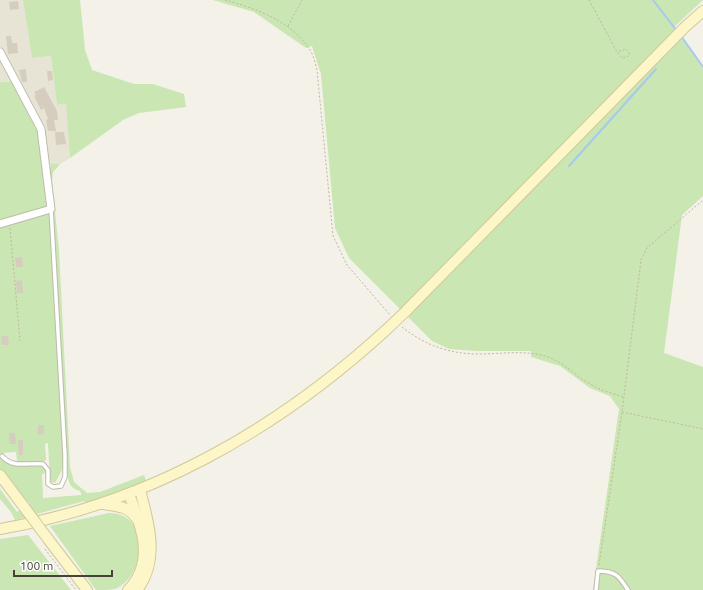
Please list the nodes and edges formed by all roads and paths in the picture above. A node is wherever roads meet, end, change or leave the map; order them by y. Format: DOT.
graph roads {
  1 [pos="225,0"];
  2 [pos="302,0"];
  3 [pos="589,0"];
  4 [pos="703,11"];
  5 [pos="288,27"];
  6 [pos="0,52"];
  7 [pos="617,52"];
  8 [pos="703,200"];
  9 [pos="51,209"];
  10 [pos="9,222"];
  11 [pos="0,224"];
  12 [pos="361,283"];
  13 [pos="20,341"];
  14 [pos="433,347"];
  15 [pos="624,397"];
  16 [pos="622,412"];
  17 [pos="703,429"];
  18 [pos="2,456"];
  19 [pos="0,475"];
  20 [pos="140,490"];
  21 [pos="129,494"];
  22 [pos="101,504"];
  23 [pos="140,522"];
  24 [pos="0,529"];
  25 [pos="598,571"];
  26 [pos="87,590"];
  27 [pos="128,590"];
  28 [pos="137,590"];
  29 [pos="596,590"];
  30 [pos="628,590"];
  1 -- 5 [label="path"];
  2 -- 5 [label="path"];
  3 -- 7 [label="path"];
  4 -- 20 [label="main road, bridge"];
  5 -- 12 [label="path"];
  6 -- 9 [label="street"];
  7 -- 7 [label="path"];
  8 -- 15 [label="path"];
  9 -- 10 [label="street"];
  9 -- 18 [label="lane"];
  10 -- 11 [label="street"];
  10 -- 13 [label="path"];
  14 -- 15 [label="path"];
  15 -- 16 [label="path"];
  16 -- 17 [label="path"];
  16 -- 25 [label="path"];
  19 -- 26 [label="main road, bridge"];
  20 -- 21 [label="main road"];
  20 -- 28 [label="main road"];
  21 -- 22 [label="main road"];
  21 -- 23 [label="main road"];
  22 -- 23 [label="main road"];
  22 -- 24 [label="main road"];
  23 -- 27 [label="main road"];
  25 -- 29 [label="lane"];
  25 -- 30 [label="lane"];
}
